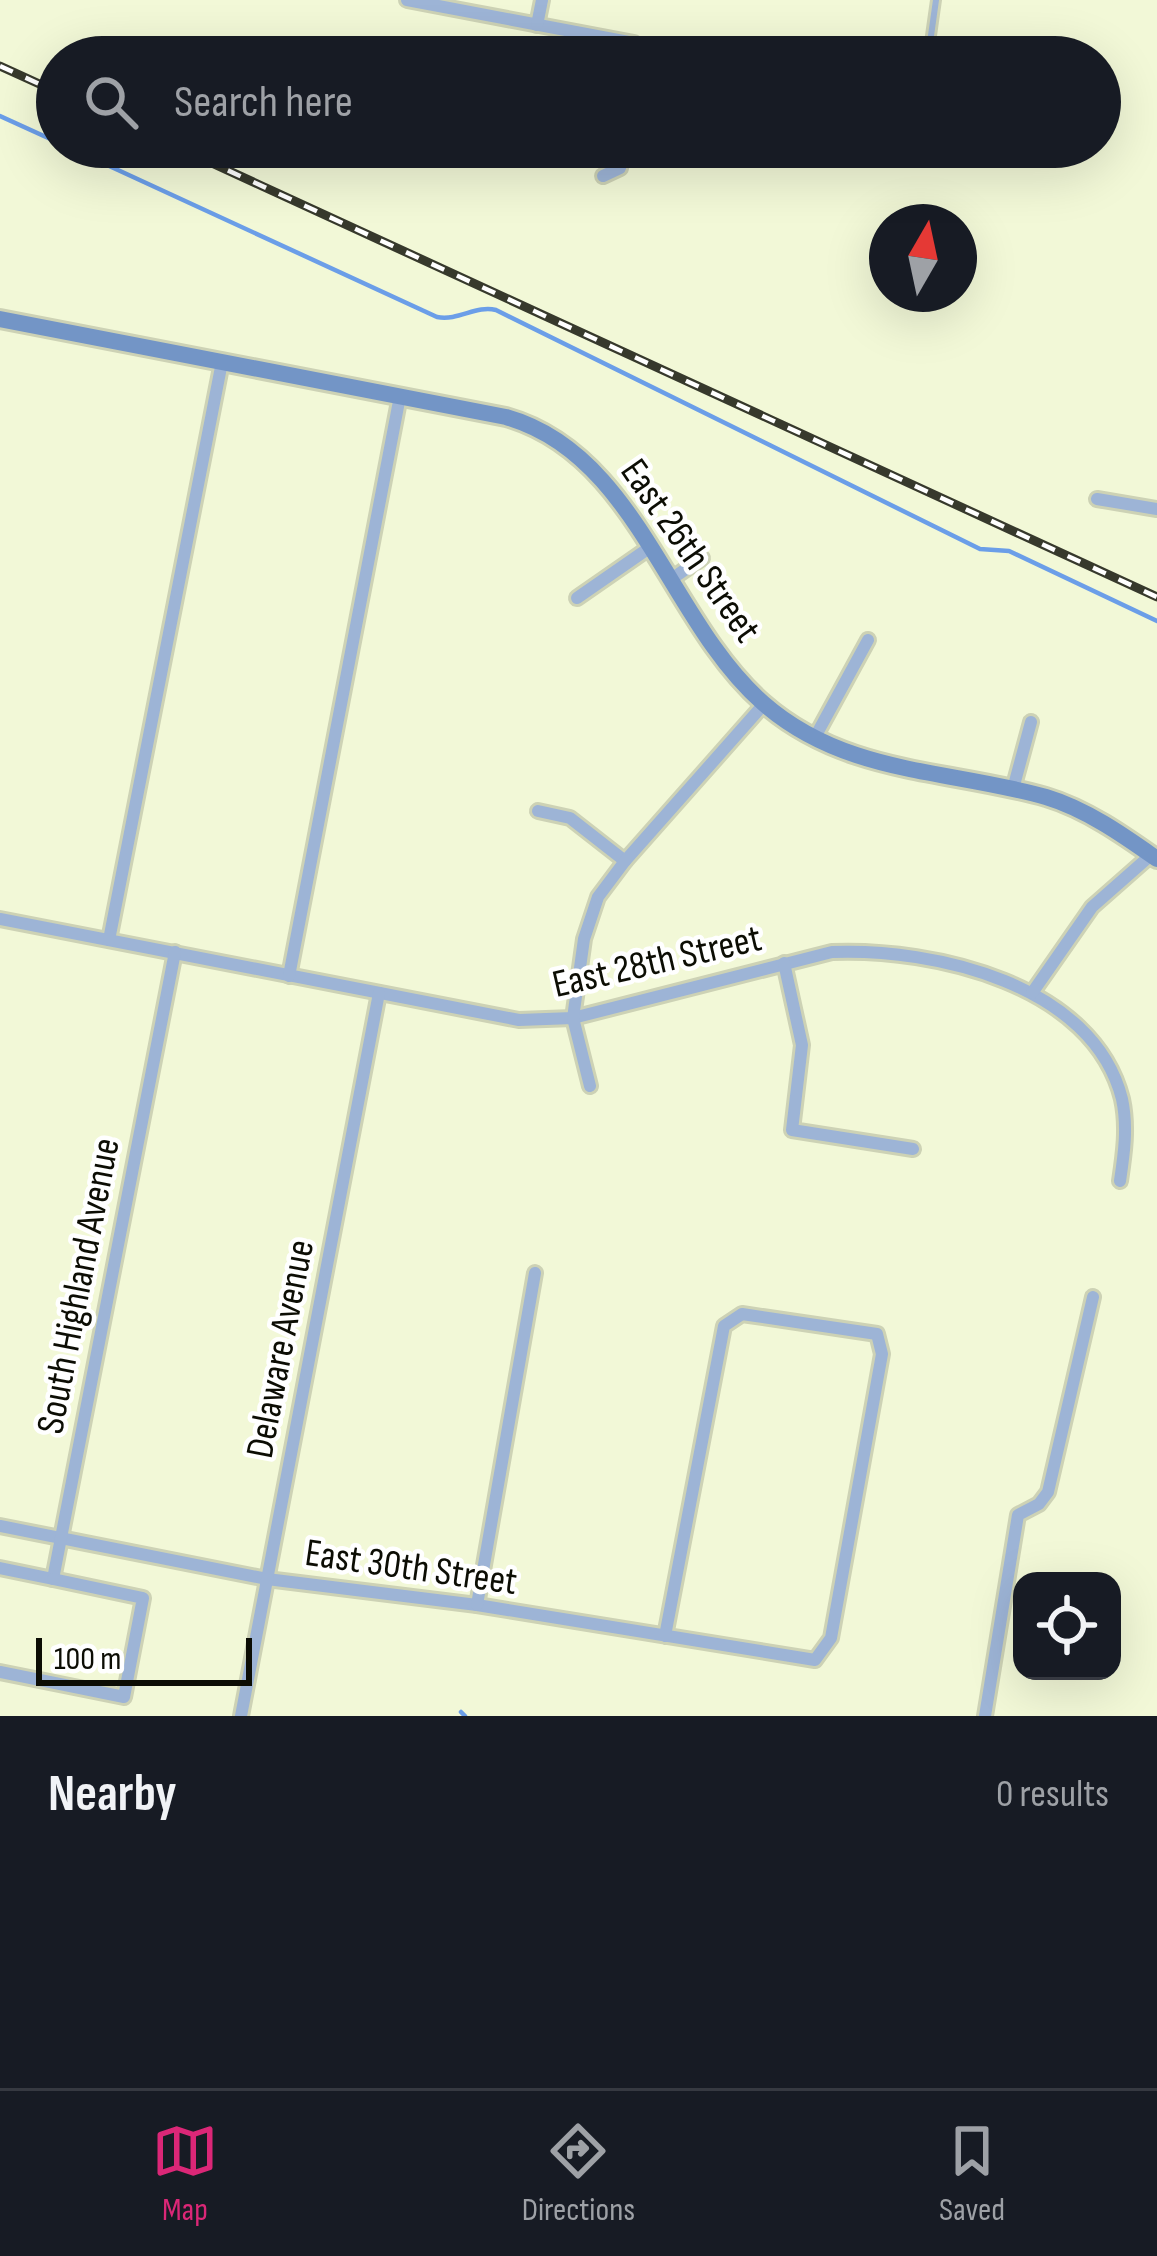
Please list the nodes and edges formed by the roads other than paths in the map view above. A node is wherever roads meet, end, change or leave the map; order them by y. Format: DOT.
graph roads {
  1 [pos="407,0"];
  2 [pos="542,0"];
  3 [pos="936,0"];
  4 [pos="537,25"];
  5 [pos="593,36"];
  6 [pos="931,36"];
  7 [pos="620,168"];
  8 [pos="603,176"];
  9 [pos="0,319"];
  10 [pos="222,362"];
  11 [pos="400,396"];
  12 [pos="1096,499"];
  13 [pos="1157,509"];
  14 [pos="649,548"];
  15 [pos="702,558"];
  16 [pos="670,580"];
  17 [pos="577,598"];
  18 [pos="868,640"];
  19 [pos="764,704"];
  20 [pos="1031,722"];
  21 [pos="814,739"];
  22 [pos="1013,789"];
  23 [pos="538,811"];
  24 [pos="1154,857"];
  25 [pos="625,861"];
  26 [pos="0,919"];
  27 [pos="109,940"];
  28 [pos="175,952"];
  29 [pos="784,963"];
  30 [pos="289,976"];
  31 [pos="1032,993"];
  32 [pos="379,994"];
  33 [pos="573,1018"];
  34 [pos="590,1086"];
  35 [pos="913,1149"];
  36 [pos="1120,1181"];
  37 [pos="535,1273"];
  38 [pos="1094,1297"];
  39 [pos="0,1526"];
  40 [pos="61,1539"];
  41 [pos="0,1568"];
  42 [pos="53,1579"];
  43 [pos="268,1580"];
  44 [pos="477,1605"];
  45 [pos="665,1636"];
  46 [pos="0,1672"];
  47 [pos="241,1716"];
  48 [pos="985,1716"];
  1 -- 4 [label="street"];
  2 -- 4 [label="street"];
  3 -- 6 [label="lane"];
  4 -- 5 [label="street"];
  7 -- 8 [label="street"];
  9 -- 10 [label="street, East 26th Street"];
  10 -- 11 [label="street, East 26th Street"];
  10 -- 27 [label="street"];
  11 -- 14 [label="street, East 26th Street"];
  11 -- 30 [label="street"];
  12 -- 13 [label="street"];
  14 -- 16 [label="street, East 26th Street"];
  14 -- 17 [label="street"];
  15 -- 16 [label="street"];
  16 -- 19 [label="street, East 26th Street"];
  18 -- 21 [label="street"];
  19 -- 21 [label="street, East 26th Street"];
  19 -- 25 [label="street"];
  20 -- 22 [label="street"];
  21 -- 22 [label="street, East 26th Street"];
  22 -- 24 [label="street, East 26th Street"];
  23 -- 25 [label="street"];
  24 -- 31 [label="street"];
  25 -- 33 [label="street"];
  26 -- 27 [label="street, East 28th Street"];
  27 -- 28 [label="street, East 28th Street"];
  28 -- 30 [label="street, East 28th Street"];
  28 -- 40 [label="street, South Highland Avenue"];
  29 -- 31 [label="street, East 28th Street"];
  29 -- 33 [label="street, East 28th Street"];
  29 -- 35 [label="street"];
  30 -- 32 [label="street, East 28th Street"];
  31 -- 36 [label="street, East 28th Street"];
  32 -- 33 [label="street, East 28th Street"];
  32 -- 43 [label="street, Delaware Avenue"];
  33 -- 34 [label="street"];
  37 -- 44 [label="street"];
  38 -- 48 [label="street"];
  39 -- 40 [label="street, East 30th Street"];
  40 -- 42 [label="street, South Highland Avenue"];
  40 -- 43 [label="street, East 30th Street"];
  41 -- 42 [label="street"];
  42 -- 46 [label="street"];
  43 -- 44 [label="street, East 30th Street"];
  43 -- 47 [label="street, Delaware Avenue"];
  44 -- 45 [label="street, East 30th Street"];
  45 -- 45 [label="street, East 30th Street"];
}
